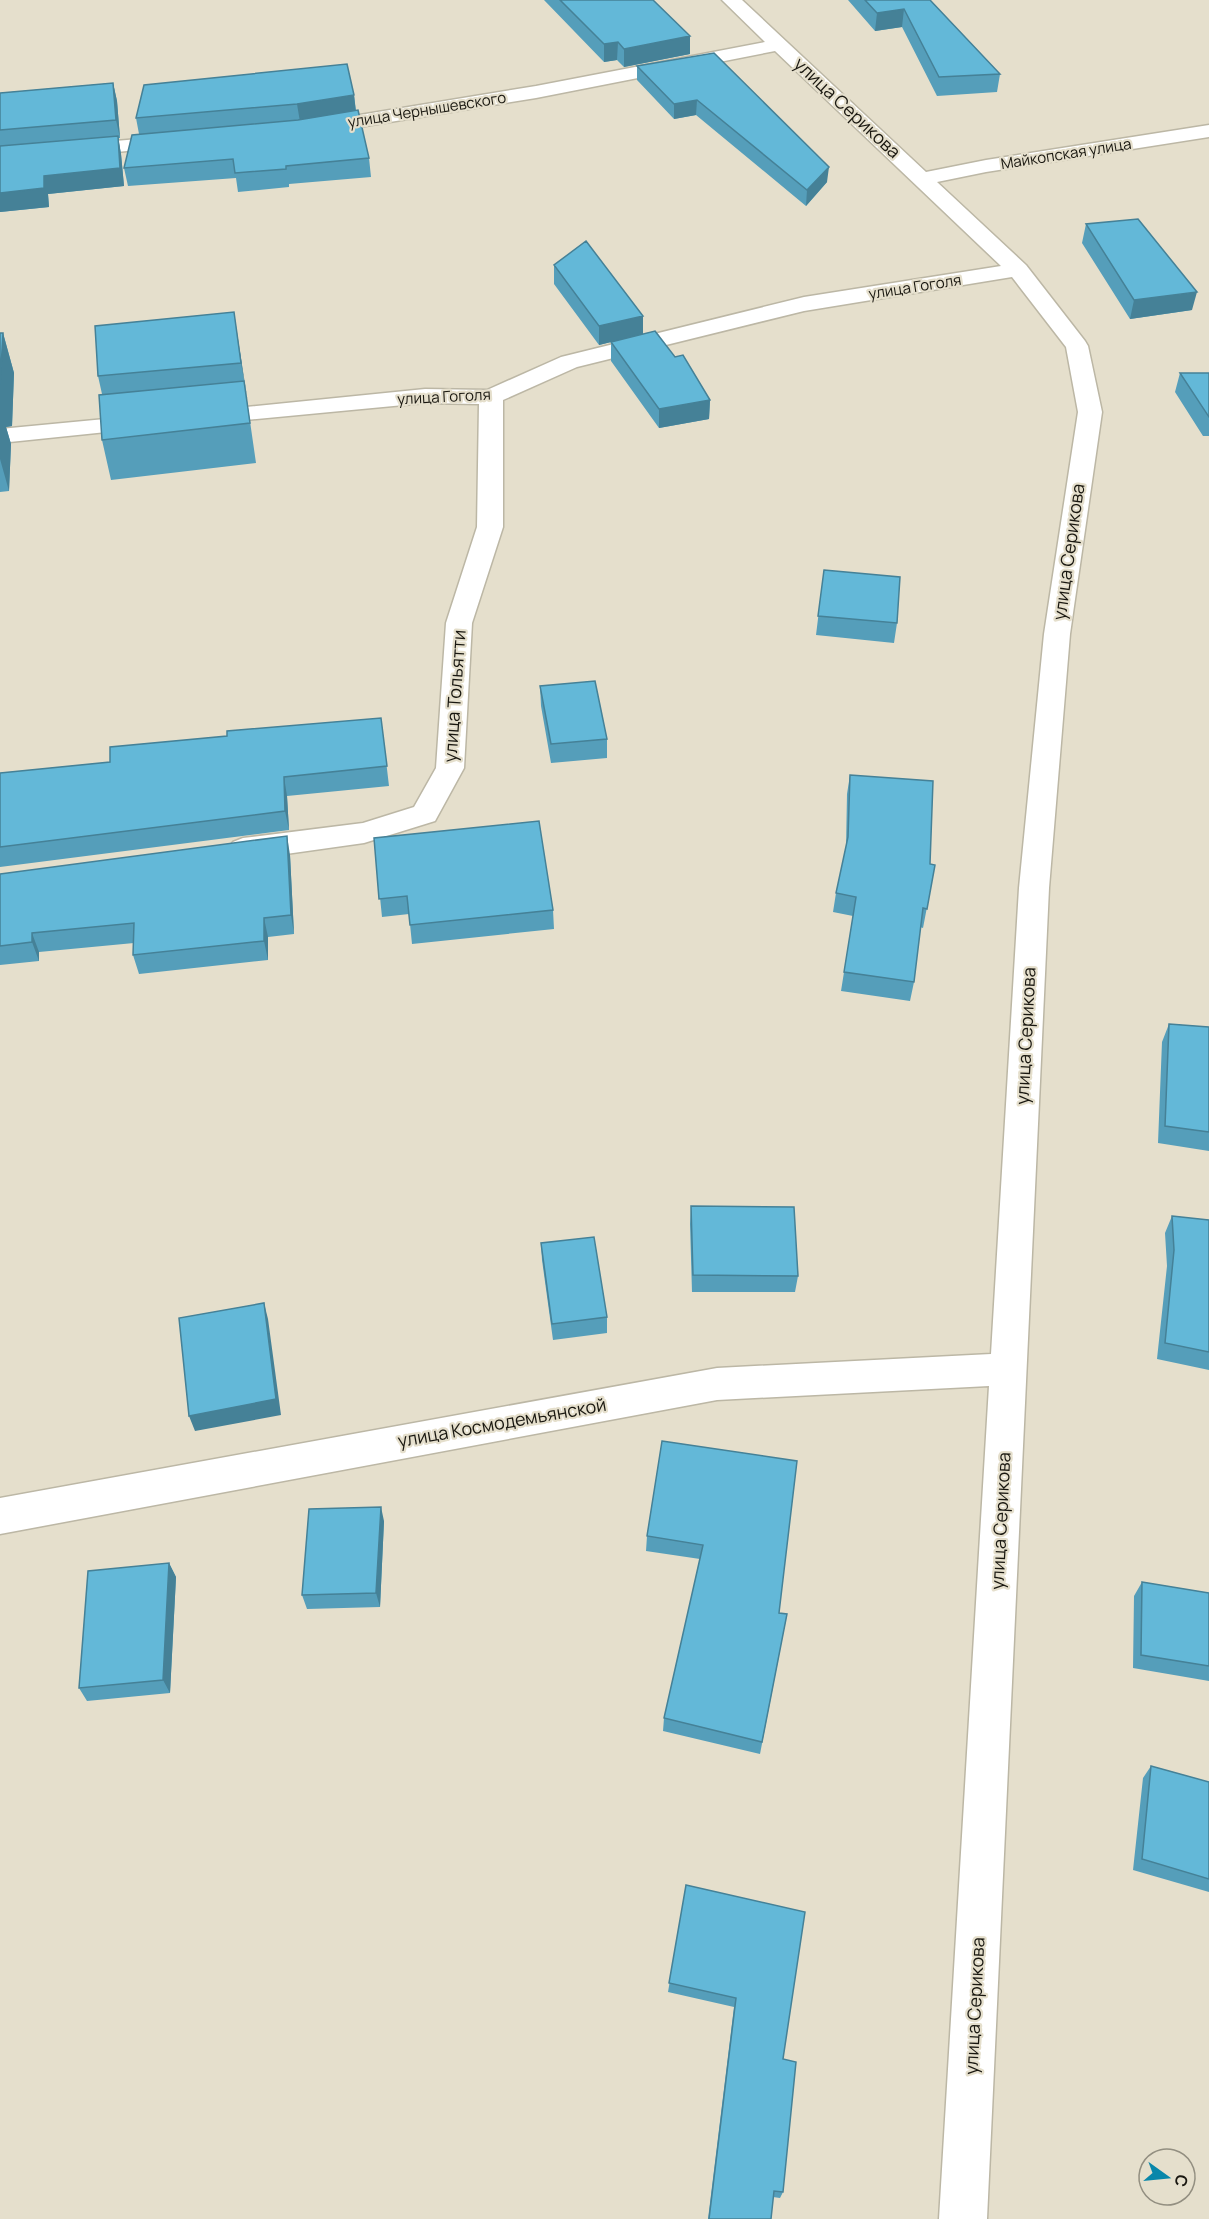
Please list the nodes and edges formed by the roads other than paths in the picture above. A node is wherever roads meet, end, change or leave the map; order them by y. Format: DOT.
graph roads {
  1 [pos="731,0"];
  2 [pos="779,45"];
  3 [pos="300,130"];
  4 [pos="1209,132"];
  5 [pos="196,140"];
  6 [pos="0,157"];
  7 [pos="924,180"];
  8 [pos="1018,270"];
  9 [pos="491,397"];
  10 [pos="0,436"];
  11 [pos="223,852"];
  12 [pos="1009,1369"];
  13 [pos="0,1516"];
  14 [pos="963,2219"];
  1 -- 2 [label="street, улица Серикова"];
  2 -- 3 [label="street, улица Чернышевского"];
  2 -- 7 [label="street, улица Серикова"];
  4 -- 7 [label="street, Майкопская улица"];
  5 -- 6 [label="street"];
  7 -- 8 [label="street, улица Серикова"];
  8 -- 9 [label="street, улица Гоголя"];
  8 -- 12 [label="street, улица Серикова"];
  9 -- 10 [label="street, улица Гоголя"];
  9 -- 11 [label="street, улица Тольятти"];
  12 -- 13 [label="street, улица Космодемьянской"];
  12 -- 14 [label="street, улица Серикова"];
}
